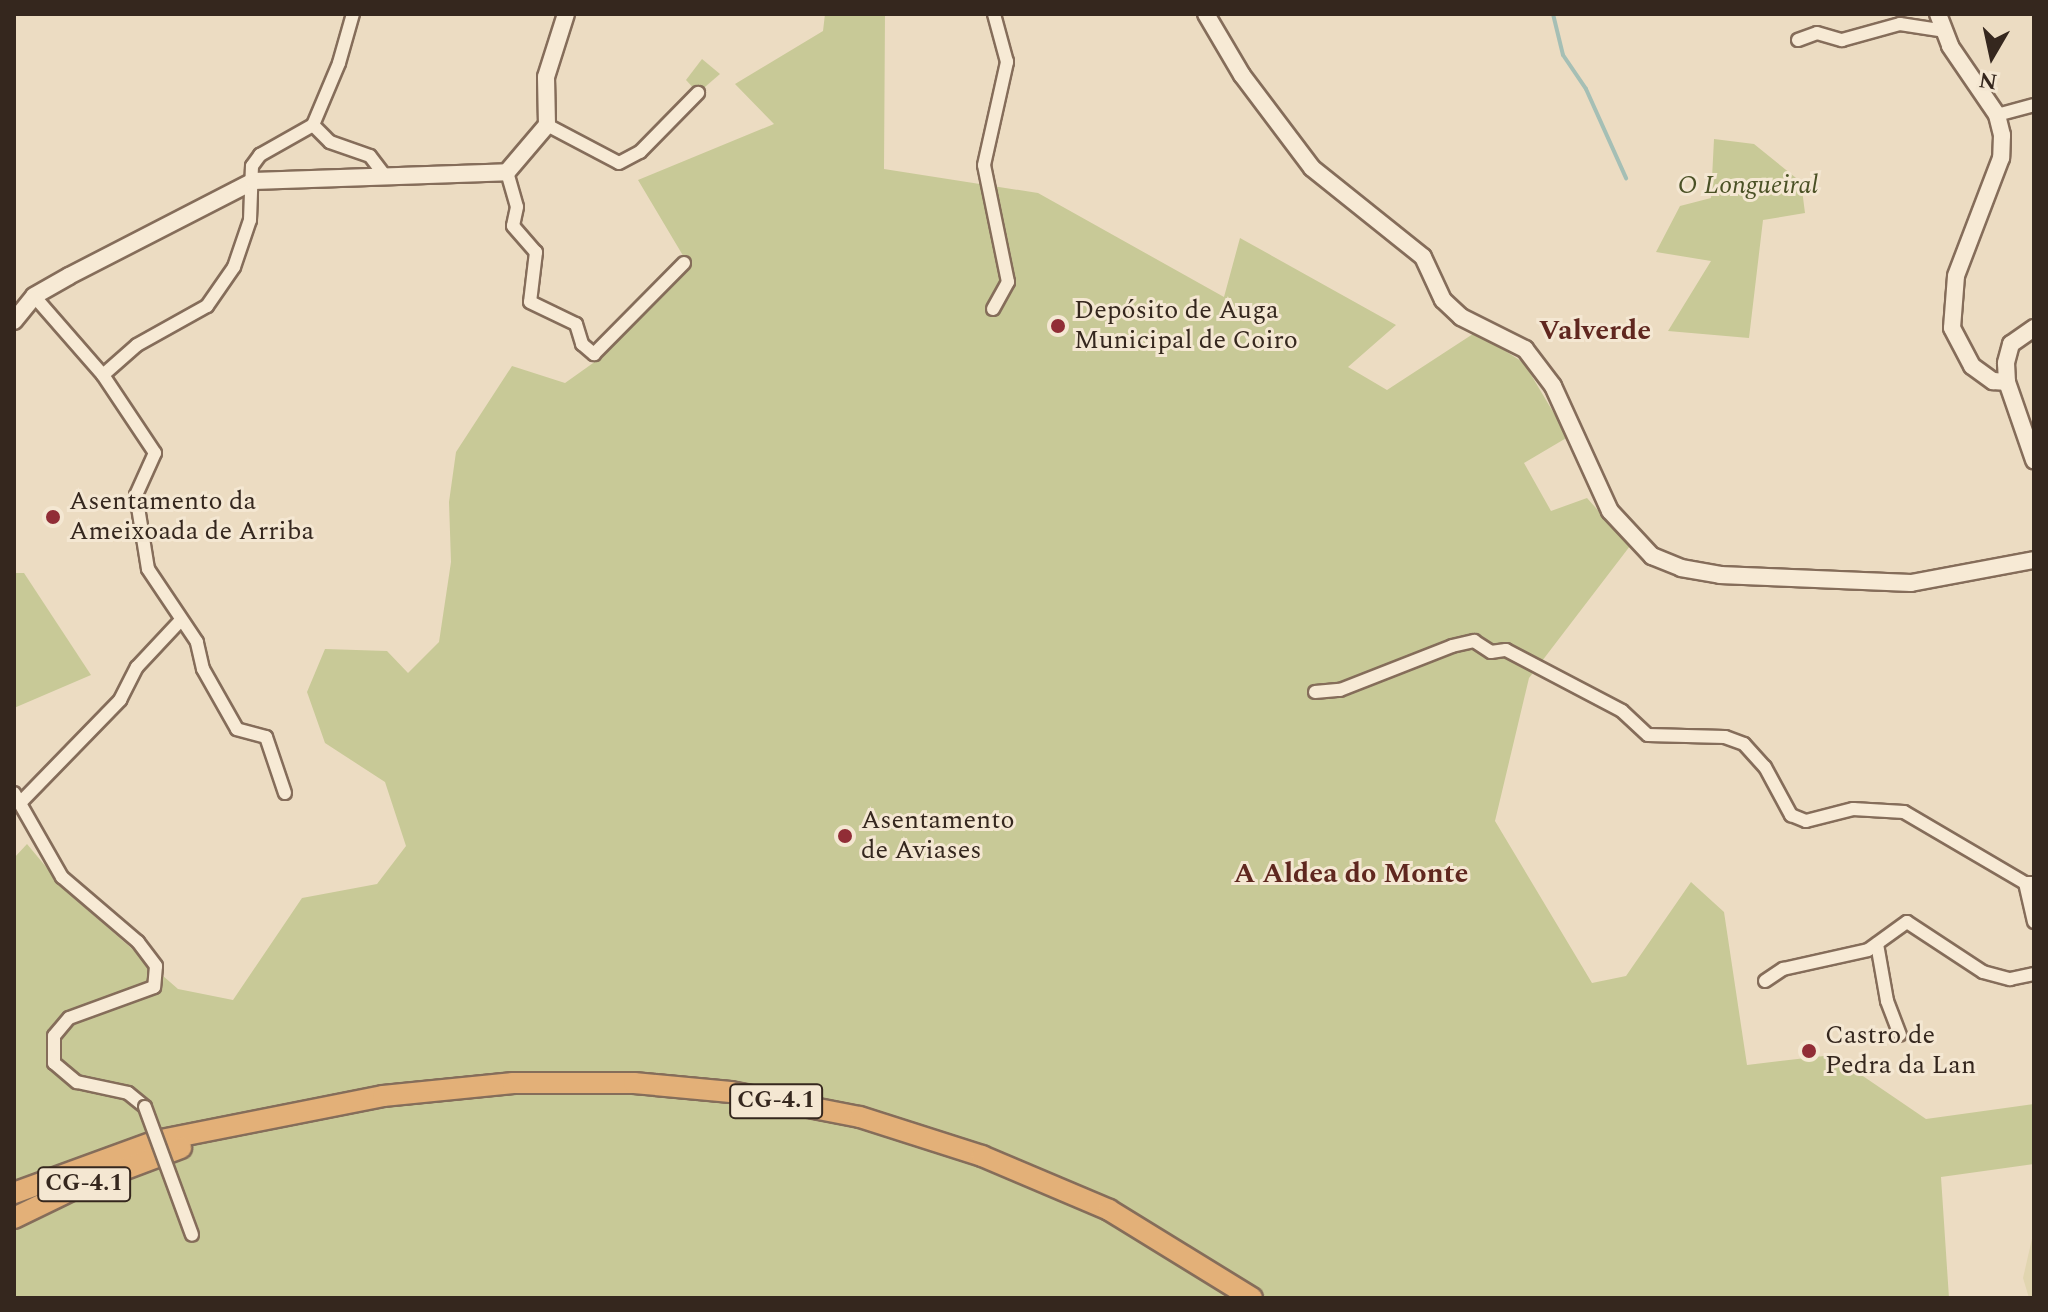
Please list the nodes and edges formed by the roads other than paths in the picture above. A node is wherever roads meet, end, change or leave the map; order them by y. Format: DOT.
graph roads {
  1 [pos="353,14"];
  2 [pos="566,14"];
  3 [pos="994,14"];
  4 [pos="1206,14"];
  5 [pos="1938,14"];
  6 [pos="1945,31"];
  7 [pos="1798,40"];
  8 [pos="698,93"];
  9 [pos="2034,105"];
  10 [pos="1997,115"];
  11 [pos="313,125"];
  12 [pos="547,125"];
  13 [pos="507,172"];
  14 [pos="385,176"];
  15 [pos="254,181"];
  16 [pos="684,263"];
  17 [pos="34,296"];
  18 [pos="993,309"];
  19 [pos="14,321"];
  20 [pos="2034,328"];
  21 [pos="103,375"];
  22 [pos="2007,382"];
  23 [pos="2034,460"];
  24 [pos="2034,560"];
  25 [pos="180,621"];
  26 [pos="1315,692"];
  27 [pos="285,793"];
  28 [pos="17,798"];
  29 [pos="2029,883"];
  30 [pos="2034,922"];
  31 [pos="1877,944"];
  32 [pos="2034,974"];
  33 [pos="1765,981"];
  34 [pos="1900,1035"];
  35 [pos="260,1121"];
  36 [pos="157,1156"];
  37 [pos="14,1193"];
  38 [pos="14,1218"];
  39 [pos="14,1233"];
  40 [pos="192,1235"];
  41 [pos="1252,1298"];
  1 -- 11 [label="street"];
  2 -- 12 [label="street"];
  3 -- 18 [label="street"];
  4 -- 24 [label="street"];
  5 -- 6 [label="street"];
  6 -- 7 [label="street"];
  6 -- 10 [label="street"];
  8 -- 12 [label="street"];
  9 -- 10 [label="street"];
  10 -- 22 [label="street"];
  11 -- 14 [label="street"];
  11 -- 15 [label="street"];
  12 -- 13 [label="street"];
  13 -- 14 [label="street"];
  13 -- 16 [label="street"];
  14 -- 15 [label="street"];
  15 -- 17 [label="street"];
  15 -- 21 [label="street"];
  17 -- 19 [label="street"];
  17 -- 21 [label="street"];
  20 -- 22 [label="street"];
  21 -- 25 [label="street"];
  22 -- 23 [label="street"];
  25 -- 27 [label="street"];
  25 -- 28 [label="street"];
  26 -- 29 [label="street"];
  28 -- 40 [label="street, bridge"];
  29 -- 30 [label="street"];
  31 -- 32 [label="street"];
  31 -- 33 [label="street"];
  31 -- 34 [label="street"];
  35 -- 36 [label="highway, CG-4.1"];
  35 -- 37 [label="highway"];
  35 -- 41 [label="highway, CG-4.1"];
  36 -- 38 [label="highway, CG-4.1"];
  36 -- 39 [label="highway"];
}
